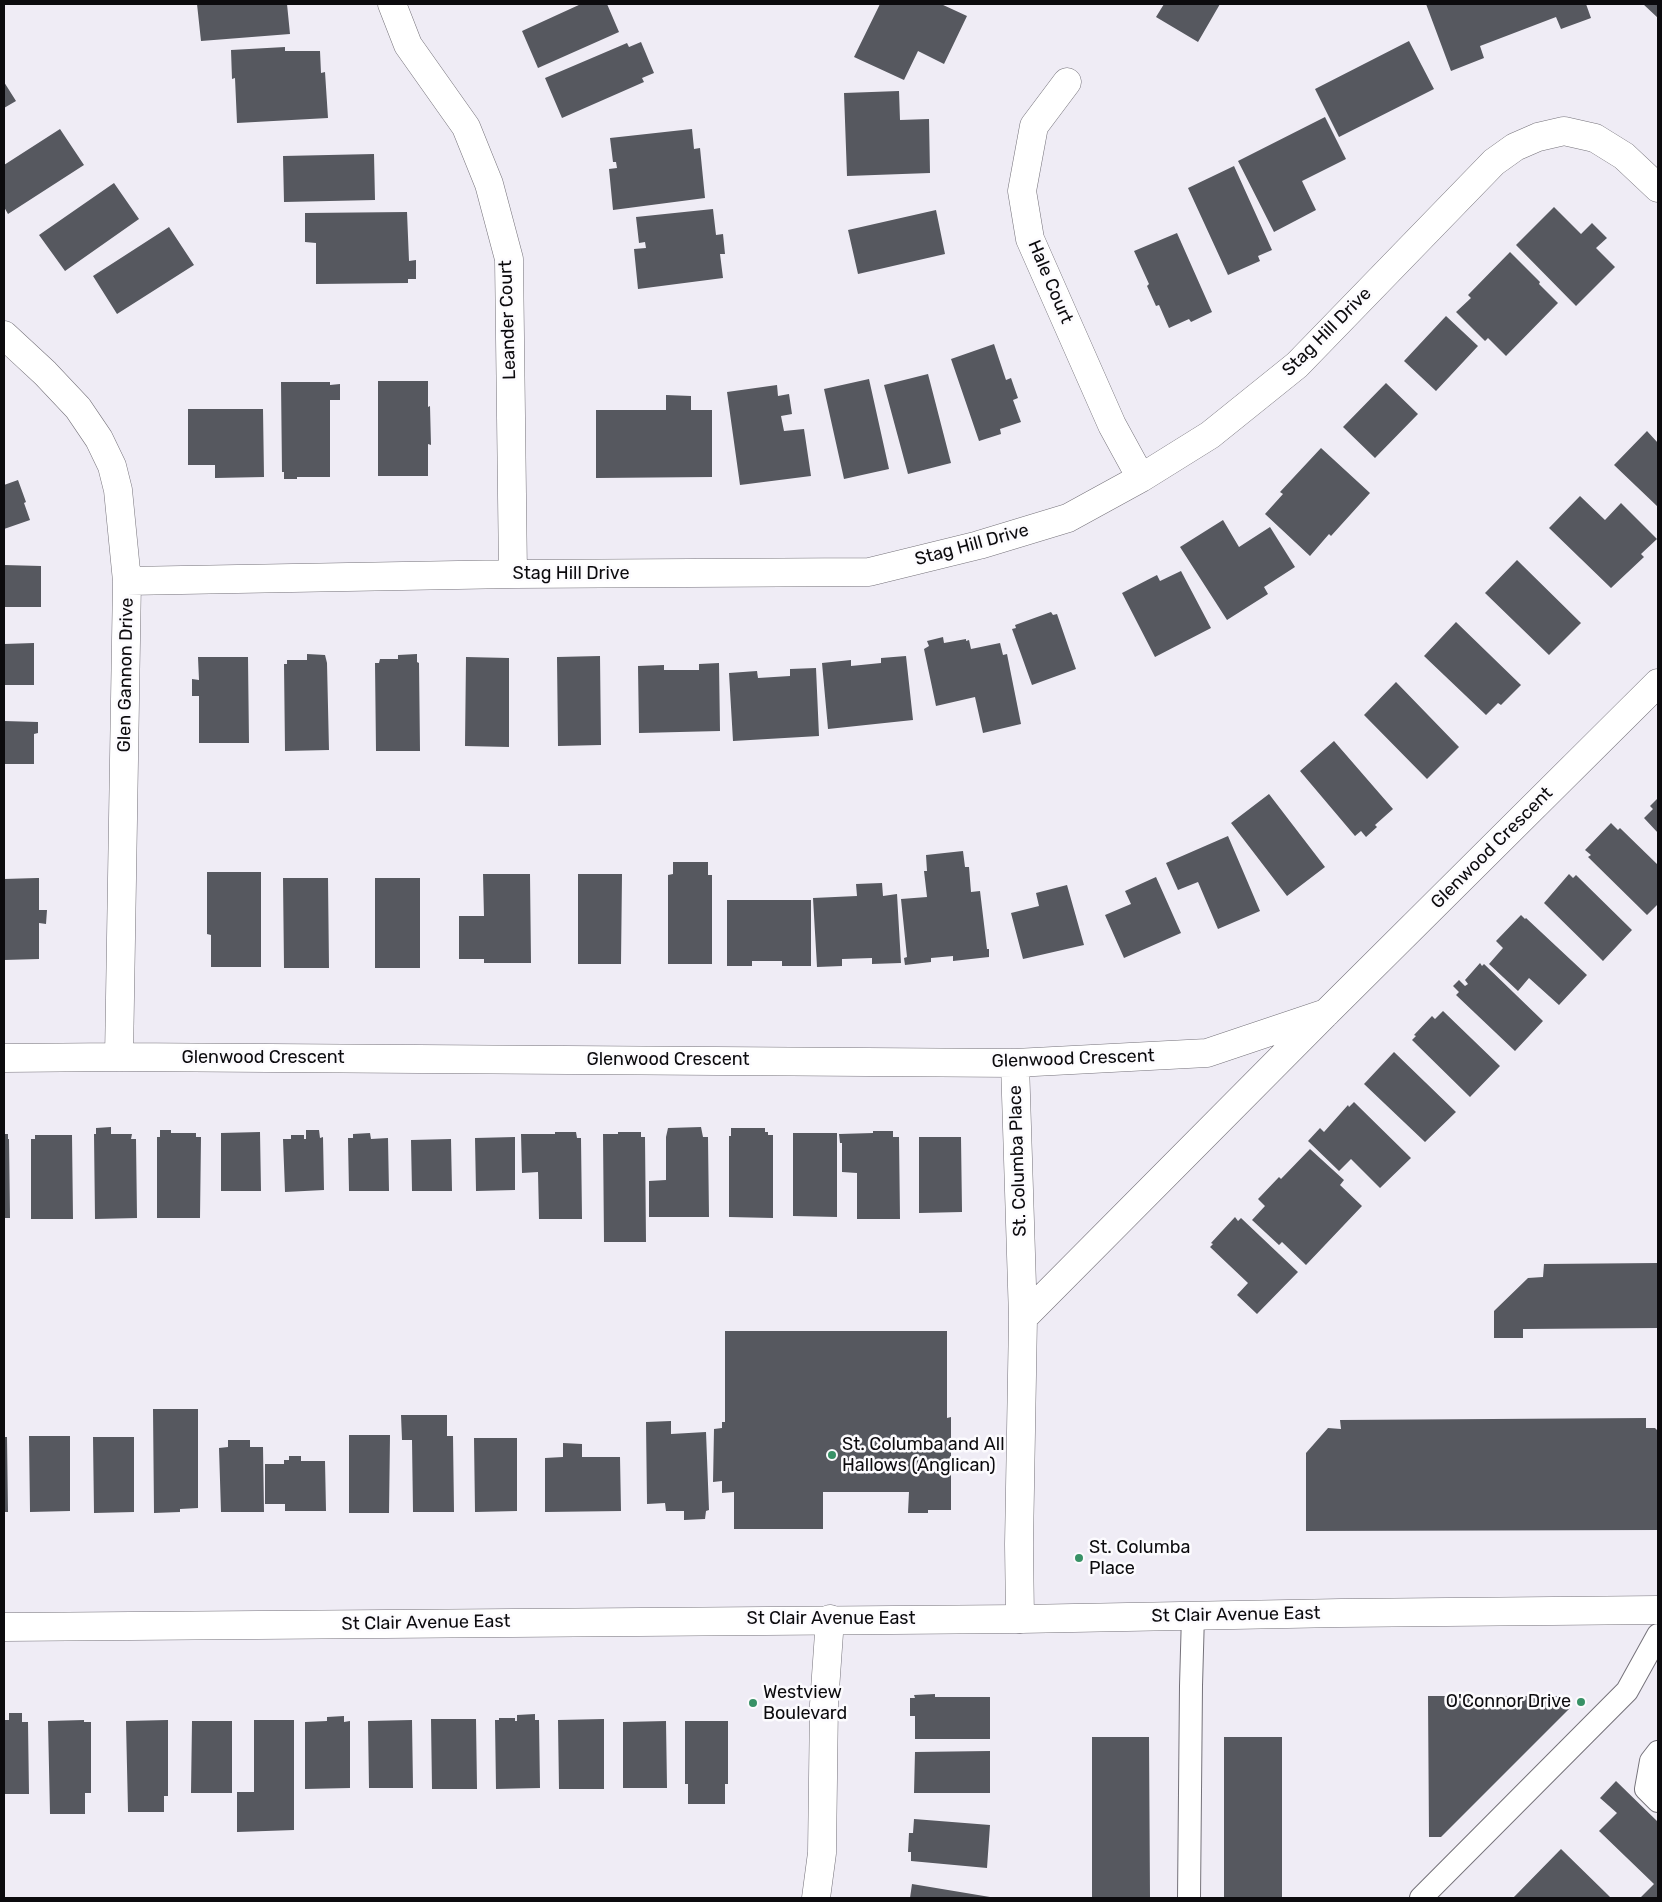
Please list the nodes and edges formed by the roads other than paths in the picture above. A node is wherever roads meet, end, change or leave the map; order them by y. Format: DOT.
graph roads {
  1 [pos="392,4"];
  2 [pos="1067,82"];
  3 [pos="1658,188"];
  4 [pos="4,335"];
  5 [pos="1141,478"];
  6 [pos="512,574"];
  7 [pos="127,581"];
  8 [pos="1658,683"];
  9 [pos="1326,1013"];
  10 [pos="119,1056"];
  11 [pos="4,1058"];
  12 [pos="1015,1063"];
  13 [pos="1023,1318"];
  14 [pos="1658,1610"];
  15 [pos="1193,1615"];
  16 [pos="1020,1618"];
  17 [pos="830,1619"];
  18 [pos="4,1627"];
  19 [pos="1658,1634"];
  20 [pos="1658,1752"];
  21 [pos="1658,1801"];
  22 [pos="816,1898"];
  23 [pos="1189,1898"];
  24 [pos="1421,1898"];
  1 -- 6 [label="street, Leander Court"];
  2 -- 5 [label="street, Hale Court"];
  3 -- 5 [label="street, Stag Hill Drive"];
  4 -- 7 [label="street, Glen Gannon Drive"];
  5 -- 6 [label="street, Stag Hill Drive"];
  6 -- 7 [label="street, Stag Hill Drive"];
  7 -- 10 [label="street, Glen Gannon Drive"];
  8 -- 9 [label="street, Glenwood Crescent"];
  9 -- 12 [label="street, Glenwood Crescent"];
  9 -- 13 [label="street, Glenwood Crescent"];
  10 -- 11 [label="street, Glenwood Crescent"];
  10 -- 12 [label="street, Glenwood Crescent"];
  12 -- 13 [label="street, St. Columba Place"];
  13 -- 16 [label="street, St. Columba Place"];
  14 -- 15 [label="street, St Clair Avenue East"];
  15 -- 16 [label="street, St Clair Avenue East"];
  15 -- 23 [label="lane"];
  16 -- 17 [label="street, St Clair Avenue East"];
  17 -- 18 [label="street, St Clair Avenue East"];
  17 -- 22 [label="street"];
  19 -- 24 [label="lane"];
  20 -- 21 [label="lane"];
}
